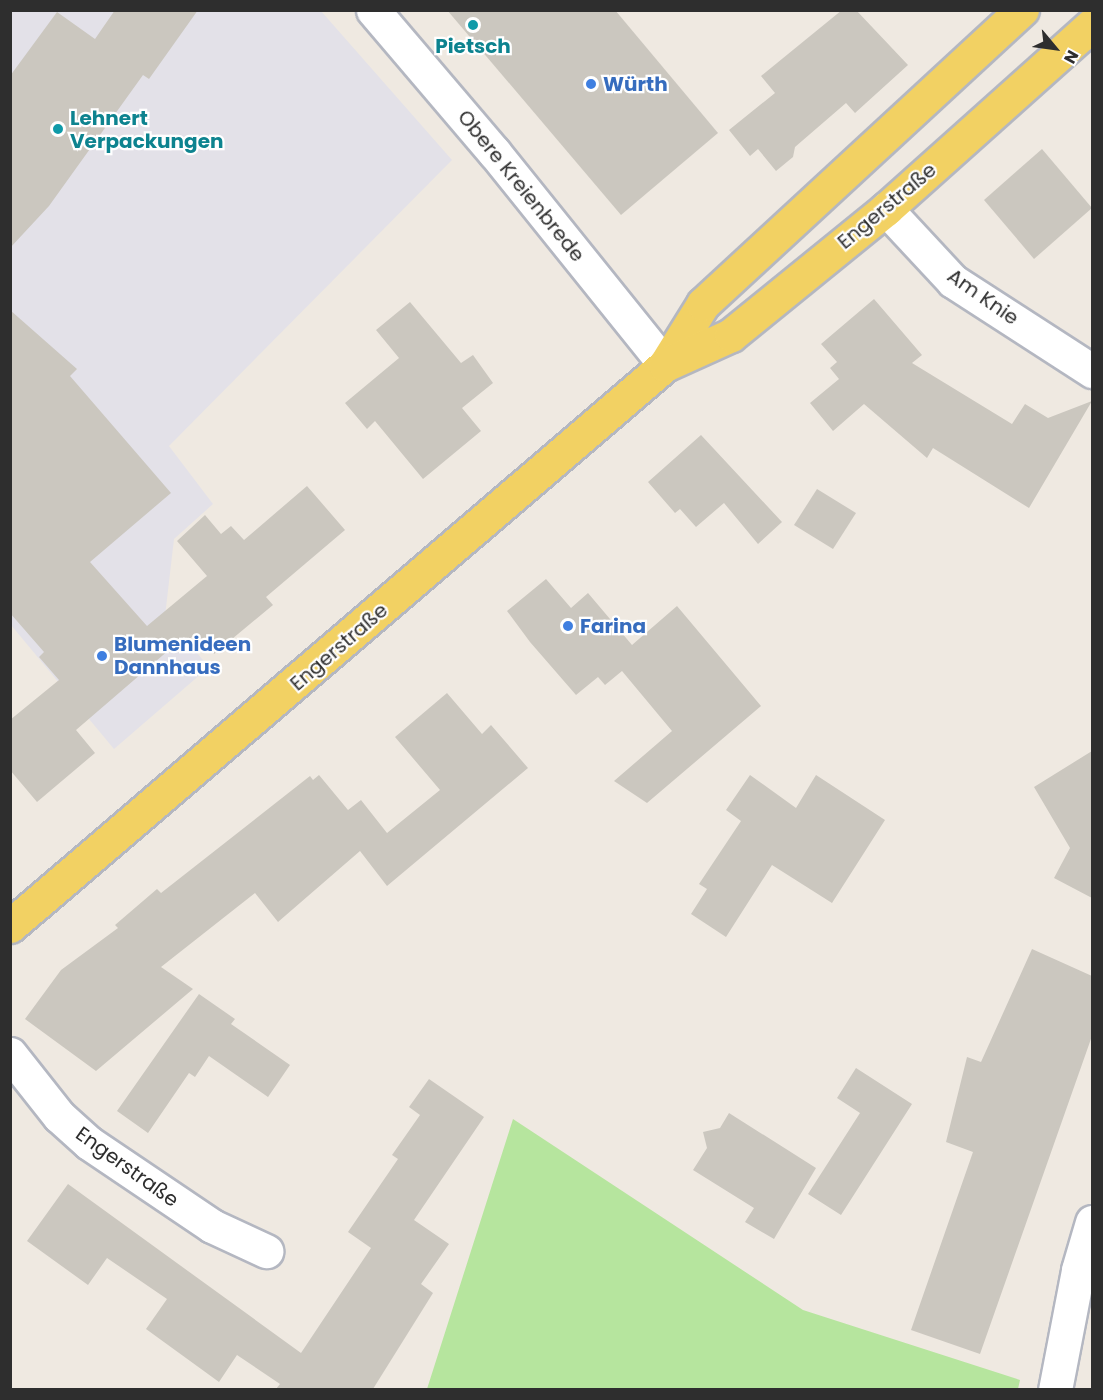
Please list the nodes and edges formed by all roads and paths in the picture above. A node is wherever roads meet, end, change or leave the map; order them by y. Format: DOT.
graph roads {
  1 [pos="373,10"];
  2 [pos="1022,10"];
  3 [pos="1092,25"];
  4 [pos="886,209"];
  5 [pos="665,365"];
  6 [pos="1092,371"];
  7 [pos="10,926"];
  8 [pos="10,1054"];
  9 [pos="1092,1222"];
  10 [pos="266,1251"];
  11 [pos="1055,1389"];
  1 -- 5 [label="street, Obere Kreienbrede"];
  2 -- 5 [label="main road, Engerstraße"];
  3 -- 4 [label="main road, Engerstraße"];
  4 -- 5 [label="main road, Engerstraße"];
  4 -- 6 [label="street, Am Knie"];
  5 -- 7 [label="main road, Engerstraße"];
  8 -- 10 [label="street, Engerstraße"];
  9 -- 11 [label="street"];
}
